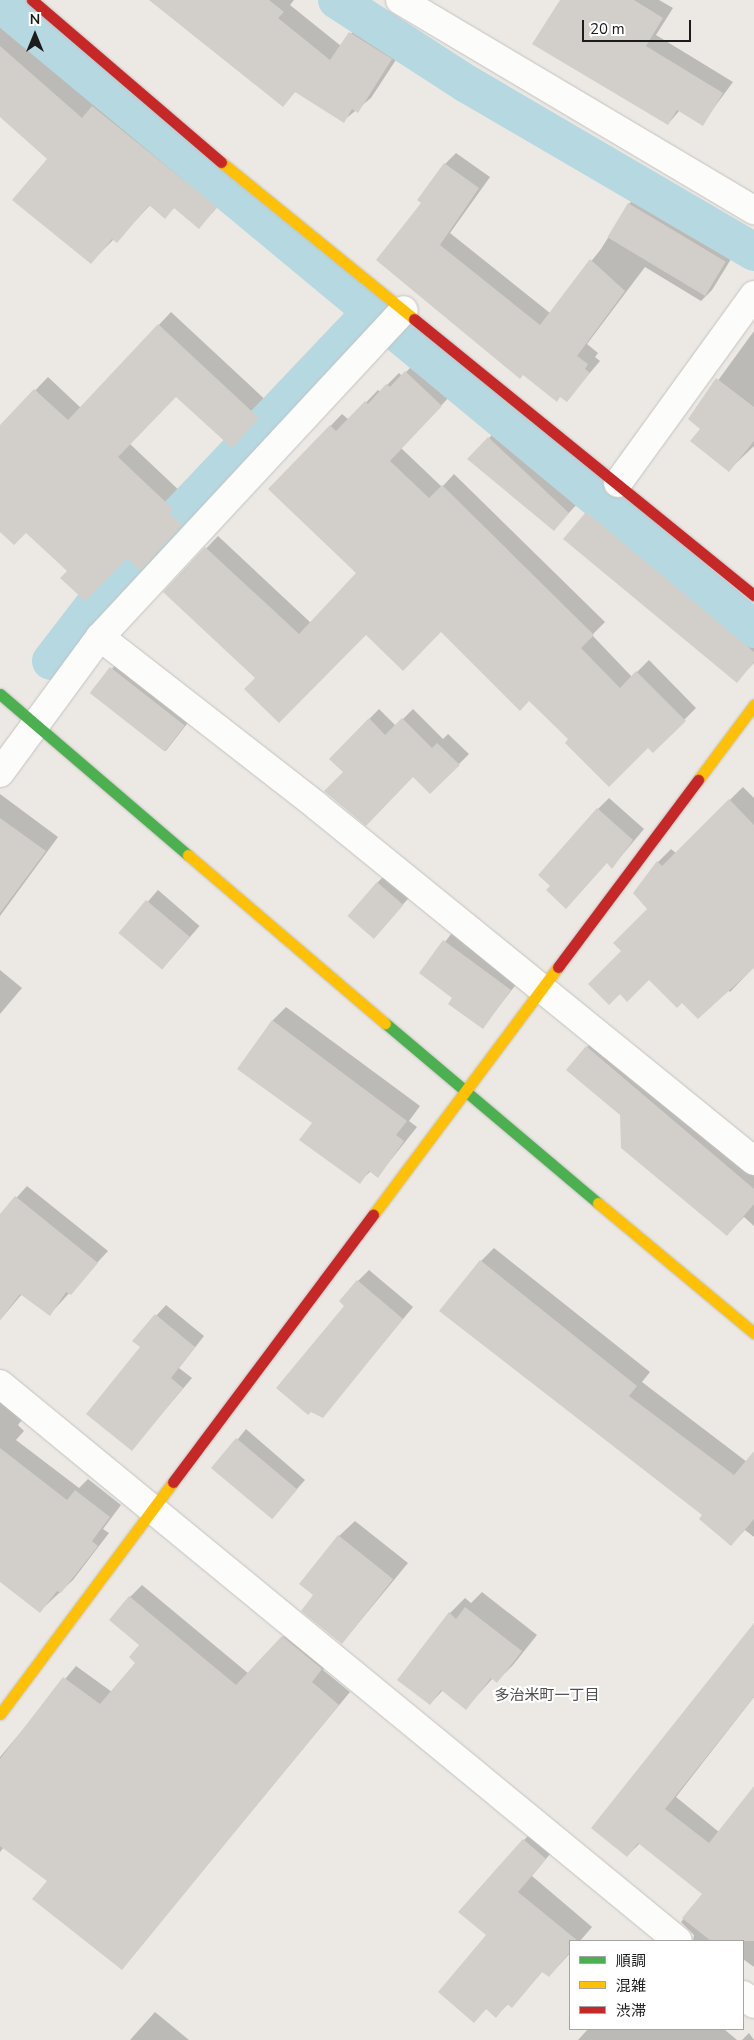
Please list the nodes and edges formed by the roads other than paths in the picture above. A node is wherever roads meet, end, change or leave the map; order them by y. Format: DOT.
graph roads {
  1 [pos="32,0"];
  2 [pos="400,0"];
  3 [pos="754,210"];
  4 [pos="754,295"];
  5 [pos="401,314"];
  6 [pos="618,483"];
  7 [pos="754,595"];
  8 [pos="100,637"];
  9 [pos="0,694"];
  10 [pos="754,706"];
  11 [pos="36,724"];
  12 [pos="0,773"];
  13 [pos="540,990"];
  14 [pos="467,1094"];
  15 [pos="754,1161"];
  16 [pos="754,1333"];
  17 [pos="0,1384"];
  18 [pos="154,1511"];
  19 [pos="0,1714"];
  20 [pos="677,1940"];
  21 [pos="744,1996"];
  22 [pos="754,2004"];
  1 -- 5 [label="street"];
  2 -- 3 [label="street"];
  4 -- 6 [label="street"];
  5 -- 6 [label="street"];
  5 -- 8 [label="street"];
  6 -- 7 [label="street"];
  8 -- 11 [label="street"];
  8 -- 13 [label="street"];
  9 -- 11 [label="street"];
  10 -- 13 [label="street"];
  11 -- 12 [label="street"];
  11 -- 14 [label="street"];
  13 -- 14 [label="street"];
  13 -- 15 [label="street"];
  14 -- 16 [label="street"];
  14 -- 18 [label="street"];
  17 -- 18 [label="street"];
  18 -- 19 [label="street"];
  18 -- 20 [label="street"];
  21 -- 22 [label="street"];
}
